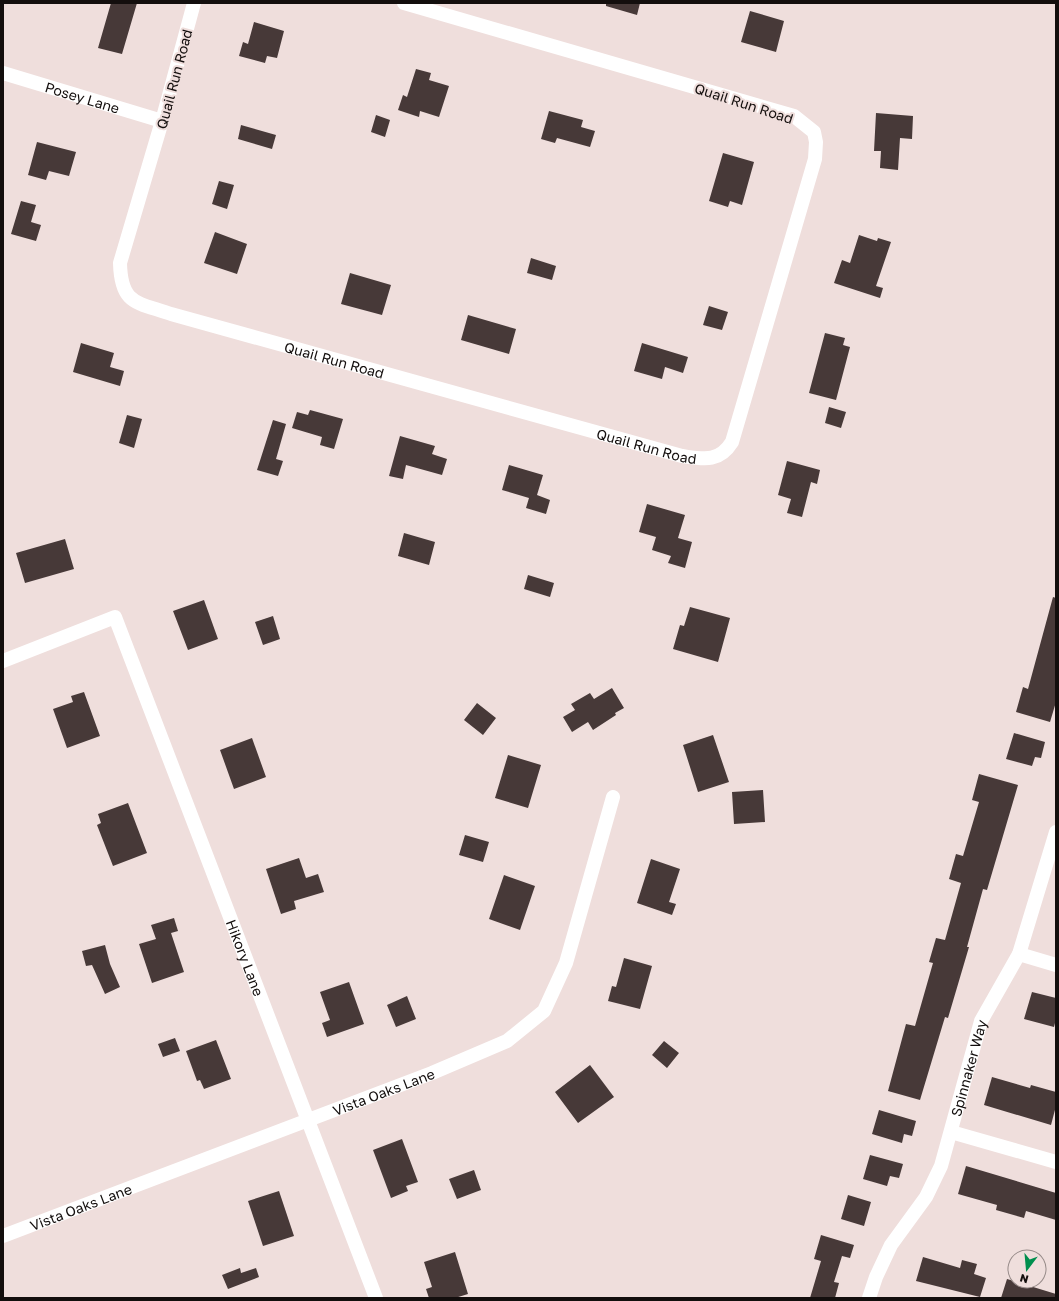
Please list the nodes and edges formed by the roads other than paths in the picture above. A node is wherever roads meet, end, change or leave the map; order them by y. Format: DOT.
graph roads {
  1 [pos="194,3"];
  2 [pos="404,3"];
  3 [pos="3,73"];
  4 [pos="162,121"];
  5 [pos="3,661"];
  6 [pos="613,797"];
  7 [pos="1056,832"];
  8 [pos="1019,954"];
  9 [pos="1056,965"];
  10 [pos="308,1120"];
  11 [pos="951,1132"];
  12 [pos="1056,1162"];
  13 [pos="3,1236"];
  14 [pos="376,1298"];
  15 [pos="869,1298"];
  1 -- 4 [label="street, Quail Run Road"];
  2 -- 4 [label="street, Quail Run Road"];
  3 -- 4 [label="street, Posey Lane"];
  5 -- 10 [label="street, Hikory Lane"];
  6 -- 10 [label="street, Vista Oaks Lane"];
  7 -- 8 [label="street, Spinnaker Way"];
  8 -- 9 [label="street"];
  8 -- 11 [label="street, Spinnaker Way"];
  10 -- 13 [label="street, Vista Oaks Lane"];
  10 -- 14 [label="street, Hikory Lane"];
  11 -- 12 [label="street"];
  11 -- 15 [label="street, Spinnaker Way"];
}
